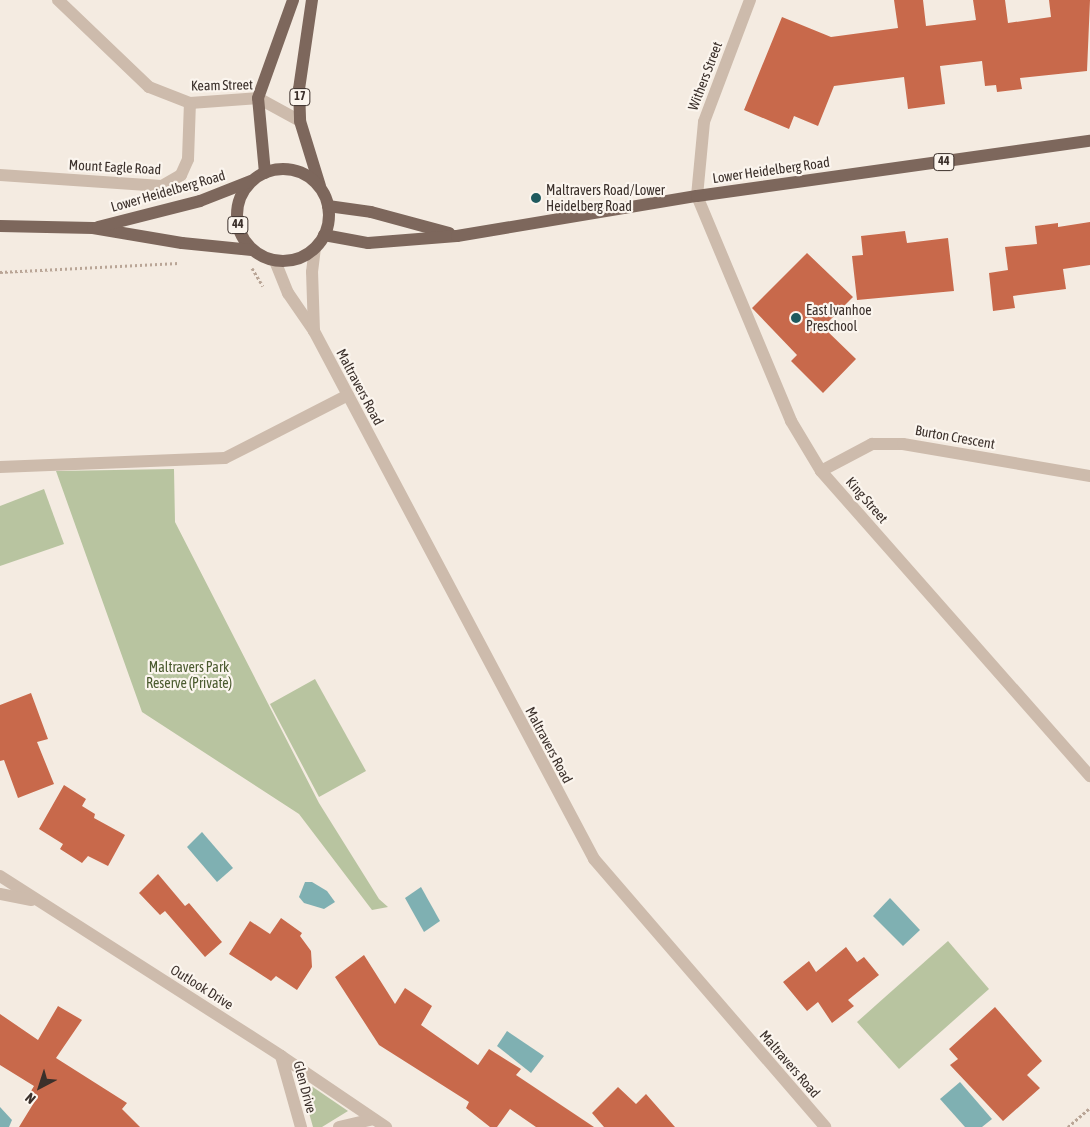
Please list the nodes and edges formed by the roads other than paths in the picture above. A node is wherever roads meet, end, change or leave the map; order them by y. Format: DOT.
graph roads {
  1 [pos="58,0"];
  2 [pos="293,0"];
  3 [pos="312,0"];
  4 [pos="750,0"];
  5 [pos="258,98"];
  6 [pos="190,103"];
  7 [pos="300,121"];
  8 [pos="1090,141"];
  9 [pos="265,173"];
  10 [pos="0,174"];
  11 [pos="252,181"];
  12 [pos="322,191"];
  13 [pos="697,196"];
  14 [pos="328,206"];
  15 [pos="0,226"];
  16 [pos="93,228"];
  17 [pos="324,236"];
  18 [pos="457,236"];
  19 [pos="315,248"];
  20 [pos="252,250"];
  21 [pos="275,261"];
  22 [pos="314,331"];
  23 [pos="348,396"];
  24 [pos="0,467"];
  25 [pos="821,471"];
  26 [pos="1090,476"];
  27 [pos="1090,776"];
  28 [pos="0,876"];
  29 [pos="0,894"];
  30 [pos="40,902"];
  31 [pos="281,1056"];
  32 [pos="373,1119"];
  33 [pos="300,1127"];
  34 [pos="339,1127"];
  35 [pos="386,1127"];
  36 [pos="825,1127"];
  1 -- 6 [label="street, Keam Street"];
  2 -- 5 [label="main road"];
  3 -- 7 [label="main road, 17"];
  4 -- 13 [label="street, Withers Street"];
  5 -- 6 [label="street, Keam Street"];
  5 -- 7 [label="street, Keam Street"];
  5 -- 9 [label="main road"];
  6 -- 10 [label="street, Mount Eagle Road"];
  7 -- 12 [label="main road, 17"];
  8 -- 13 [label="main road, Lower Heidelberg Road / 44"];
  9 -- 11 [label="main road, 44"];
  9 -- 12 [label="main road, 44"];
  11 -- 16 [label="main road, Lower Heidelberg Road / 44"];
  11 -- 20 [label="main road, 44"];
  12 -- 14 [label="main road, 44"];
  13 -- 18 [label="main road, Lower Heidelberg Road / 44"];
  13 -- 25 [label="street, King Street"];
  14 -- 17 [label="main road, 44"];
  14 -- 18 [label="main road, Lower Heidelberg Road / 44"];
  15 -- 16 [label="main road, Lower Heidelberg Road / 44"];
  16 -- 20 [label="main road, Lower Heidelberg Road / 44"];
  17 -- 18 [label="main road, Lower Heidelberg Road / 44"];
  17 -- 19 [label="main road, 44"];
  19 -- 21 [label="main road, 44"];
  19 -- 22 [label="street, Maltravers Road"];
  20 -- 21 [label="main road, 44"];
  21 -- 22 [label="street, Maltravers Road"];
  22 -- 23 [label="street, Maltravers Road"];
  23 -- 24 [label="street"];
  23 -- 36 [label="street, Maltravers Road"];
  25 -- 26 [label="street, Burton Crescent"];
  25 -- 27 [label="street, King Street"];
  28 -- 30 [label="street, Outlook Drive"];
  29 -- 30 [label="street"];
  30 -- 31 [label="street, Outlook Drive"];
  31 -- 32 [label="street, Outlook Drive"];
  31 -- 33 [label="street, Glen Drive"];
  32 -- 34 [label="street"];
  32 -- 35 [label="street, Outlook Drive"];
}
